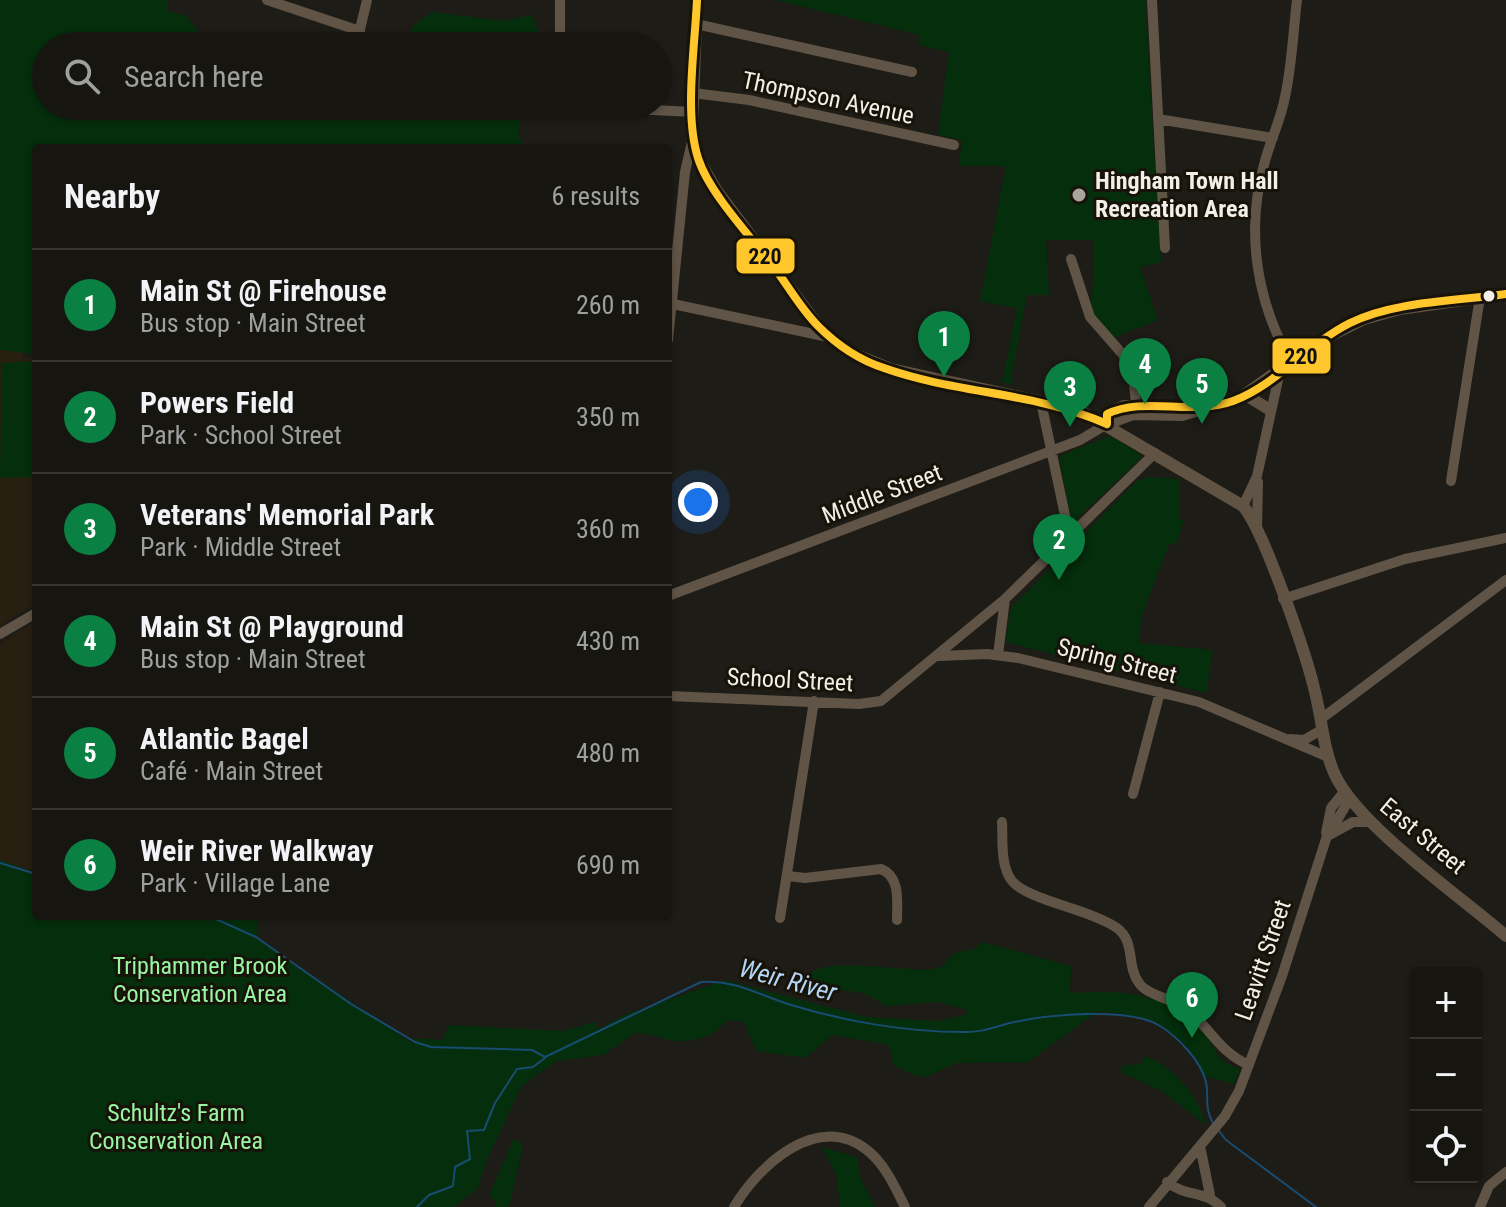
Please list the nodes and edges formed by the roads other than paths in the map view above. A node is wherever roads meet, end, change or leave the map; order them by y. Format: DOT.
graph roads {
  1 [pos="267,0"];
  2 [pos="367,0"];
  3 [pos="560,0"];
  4 [pos="697,0"];
  5 [pos="1152,0"];
  6 [pos="1297,0"];
  7 [pos="292,4"];
  8 [pos="696,24"];
  9 [pos="360,31"];
  10 [pos="560,32"];
  11 [pos="912,72"];
  12 [pos="693,93"];
  13 [pos="672,111"];
  14 [pos="693,112"];
  15 [pos="1158,119"];
  16 [pos="693,137"];
  17 [pos="1273,138"];
  18 [pos="954,145"];
  19 [pos="1165,248"];
  20 [pos="1071,259"];
  21 [pos="1506,294"];
  22 [pos="1480,297"];
  23 [pos="673,304"];
  24 [pos="672,311"];
  25 [pos="829,337"];
  26 [pos="1291,362"];
  27 [pos="1280,371"];
  28 [pos="1246,395"];
  29 [pos="1041,402"];
  30 [pos="1136,410"];
  31 [pos="1270,410"];
  32 [pos="1107,424"];
  33 [pos="1050,452"];
  34 [pos="1155,453"];
  35 [pos="1257,476"];
  36 [pos="1451,481"];
  37 [pos="1243,506"];
  38 [pos="1257,529"];
  39 [pos="1506,538"];
  40 [pos="1070,539"];
  41 [pos="1506,580"];
  42 [pos="672,594"];
  43 [pos="1005,599"];
  44 [pos="1283,599"];
  45 [pos="32,615"];
  46 [pos="0,634"];
  47 [pos="998,655"];
  48 [pos="937,657"];
  49 [pos="1160,692"];
  50 [pos="672,697"];
  51 [pos="814,701"];
  52 [pos="1322,724"];
  53 [pos="1280,736"];
  54 [pos="1328,757"];
  55 [pos="1133,794"];
  56 [pos="1347,796"];
  57 [pos="1002,822"];
  58 [pos="1372,822"];
  59 [pos="1326,839"];
  60 [pos="788,876"];
  61 [pos="780,918"];
  62 [pos="897,920"];
  63 [pos="1506,936"];
  64 [pos="1249,1065"];
  65 [pos="1204,1142"];
  66 [pos="1506,1172"];
  67 [pos="1167,1182"];
  68 [pos="1210,1195"];
  69 [pos="734,1207"];
  70 [pos="905,1207"];
  71 [pos="1149,1207"];
  72 [pos="1221,1207"];
  73 [pos="1480,1207"];
  1 -- 7 [label="street"];
  2 -- 9 [label="street"];
  3 -- 10 [label="street"];
  4 -- 8 [label="main road"];
  5 -- 15 [label="street"];
  6 -- 17 [label="street"];
  7 -- 9 [label="street"];
  8 -- 11 [label="street"];
  8 -- 12 [label="main road"];
  12 -- 14 [label="main road"];
  12 -- 18 [label="street, Thompson Avenue"];
  13 -- 14 [label="street"];
  14 -- 16 [label="main road"];
  15 -- 17 [label="street"];
  15 -- 19 [label="street"];
  16 -- 23 [label="street"];
  16 -- 25 [label="main road"];
  17 -- 26 [label="street"];
  20 -- 30 [label="street"];
  21 -- 22 [label="main road"];
  22 -- 26 [label="main road"];
  22 -- 36 [label="street"];
  23 -- 24 [label="street"];
  23 -- 25 [label="street"];
  25 -- 29 [label="main road"];
  26 -- 27 [label="main road"];
  27 -- 28 [label="main road"];
  27 -- 31 [label="street"];
  28 -- 30 [label="main road"];
  28 -- 31 [label="main road"];
  29 -- 32 [label="main road"];
  29 -- 33 [label="street"];
  30 -- 32 [label="main road"];
  31 -- 35 [label="street"];
  32 -- 33 [label="street, Middle Street"];
  32 -- 34 [label="main road"];
  33 -- 40 [label="street"];
  33 -- 42 [label="street, Middle Street"];
  34 -- 37 [label="main road"];
  34 -- 40 [label="street, School Street"];
  35 -- 37 [label="street"];
  35 -- 38 [label="street"];
  37 -- 38 [label="main road"];
  38 -- 44 [label="main road"];
  39 -- 44 [label="street"];
  40 -- 43 [label="street, School Street"];
  41 -- 52 [label="street"];
  43 -- 47 [label="street"];
  43 -- 48 [label="street, School Street"];
  44 -- 52 [label="main road"];
  45 -- 46 [label="street"];
  47 -- 48 [label="street, Spring Street"];
  47 -- 49 [label="street, Spring Street"];
  48 -- 51 [label="street, School Street"];
  49 -- 53 [label="street, Spring Street"];
  49 -- 55 [label="street"];
  50 -- 51 [label="street, School Street"];
  51 -- 60 [label="street"];
  52 -- 53 [label="street"];
  52 -- 54 [label="main road"];
  53 -- 54 [label="street, Spring Street"];
  54 -- 56 [label="main road, East Street"];
  56 -- 58 [label="main road, East Street"];
  56 -- 59 [label="street, Leavitt Street"];
  57 -- 64 [label="street"];
  58 -- 59 [label="street"];
  58 -- 63 [label="main road, East Street"];
  59 -- 64 [label="street, Leavitt Street"];
  60 -- 61 [label="street"];
  60 -- 62 [label="street"];
  64 -- 65 [label="street, Leavitt Street"];
  65 -- 67 [label="street, Leavitt Street"];
  65 -- 68 [label="street"];
  66 -- 73 [label="street"];
  67 -- 68 [label="street"];
  67 -- 71 [label="street, Leavitt Street"];
  68 -- 72 [label="street"];
  69 -- 70 [label="street"];
}
